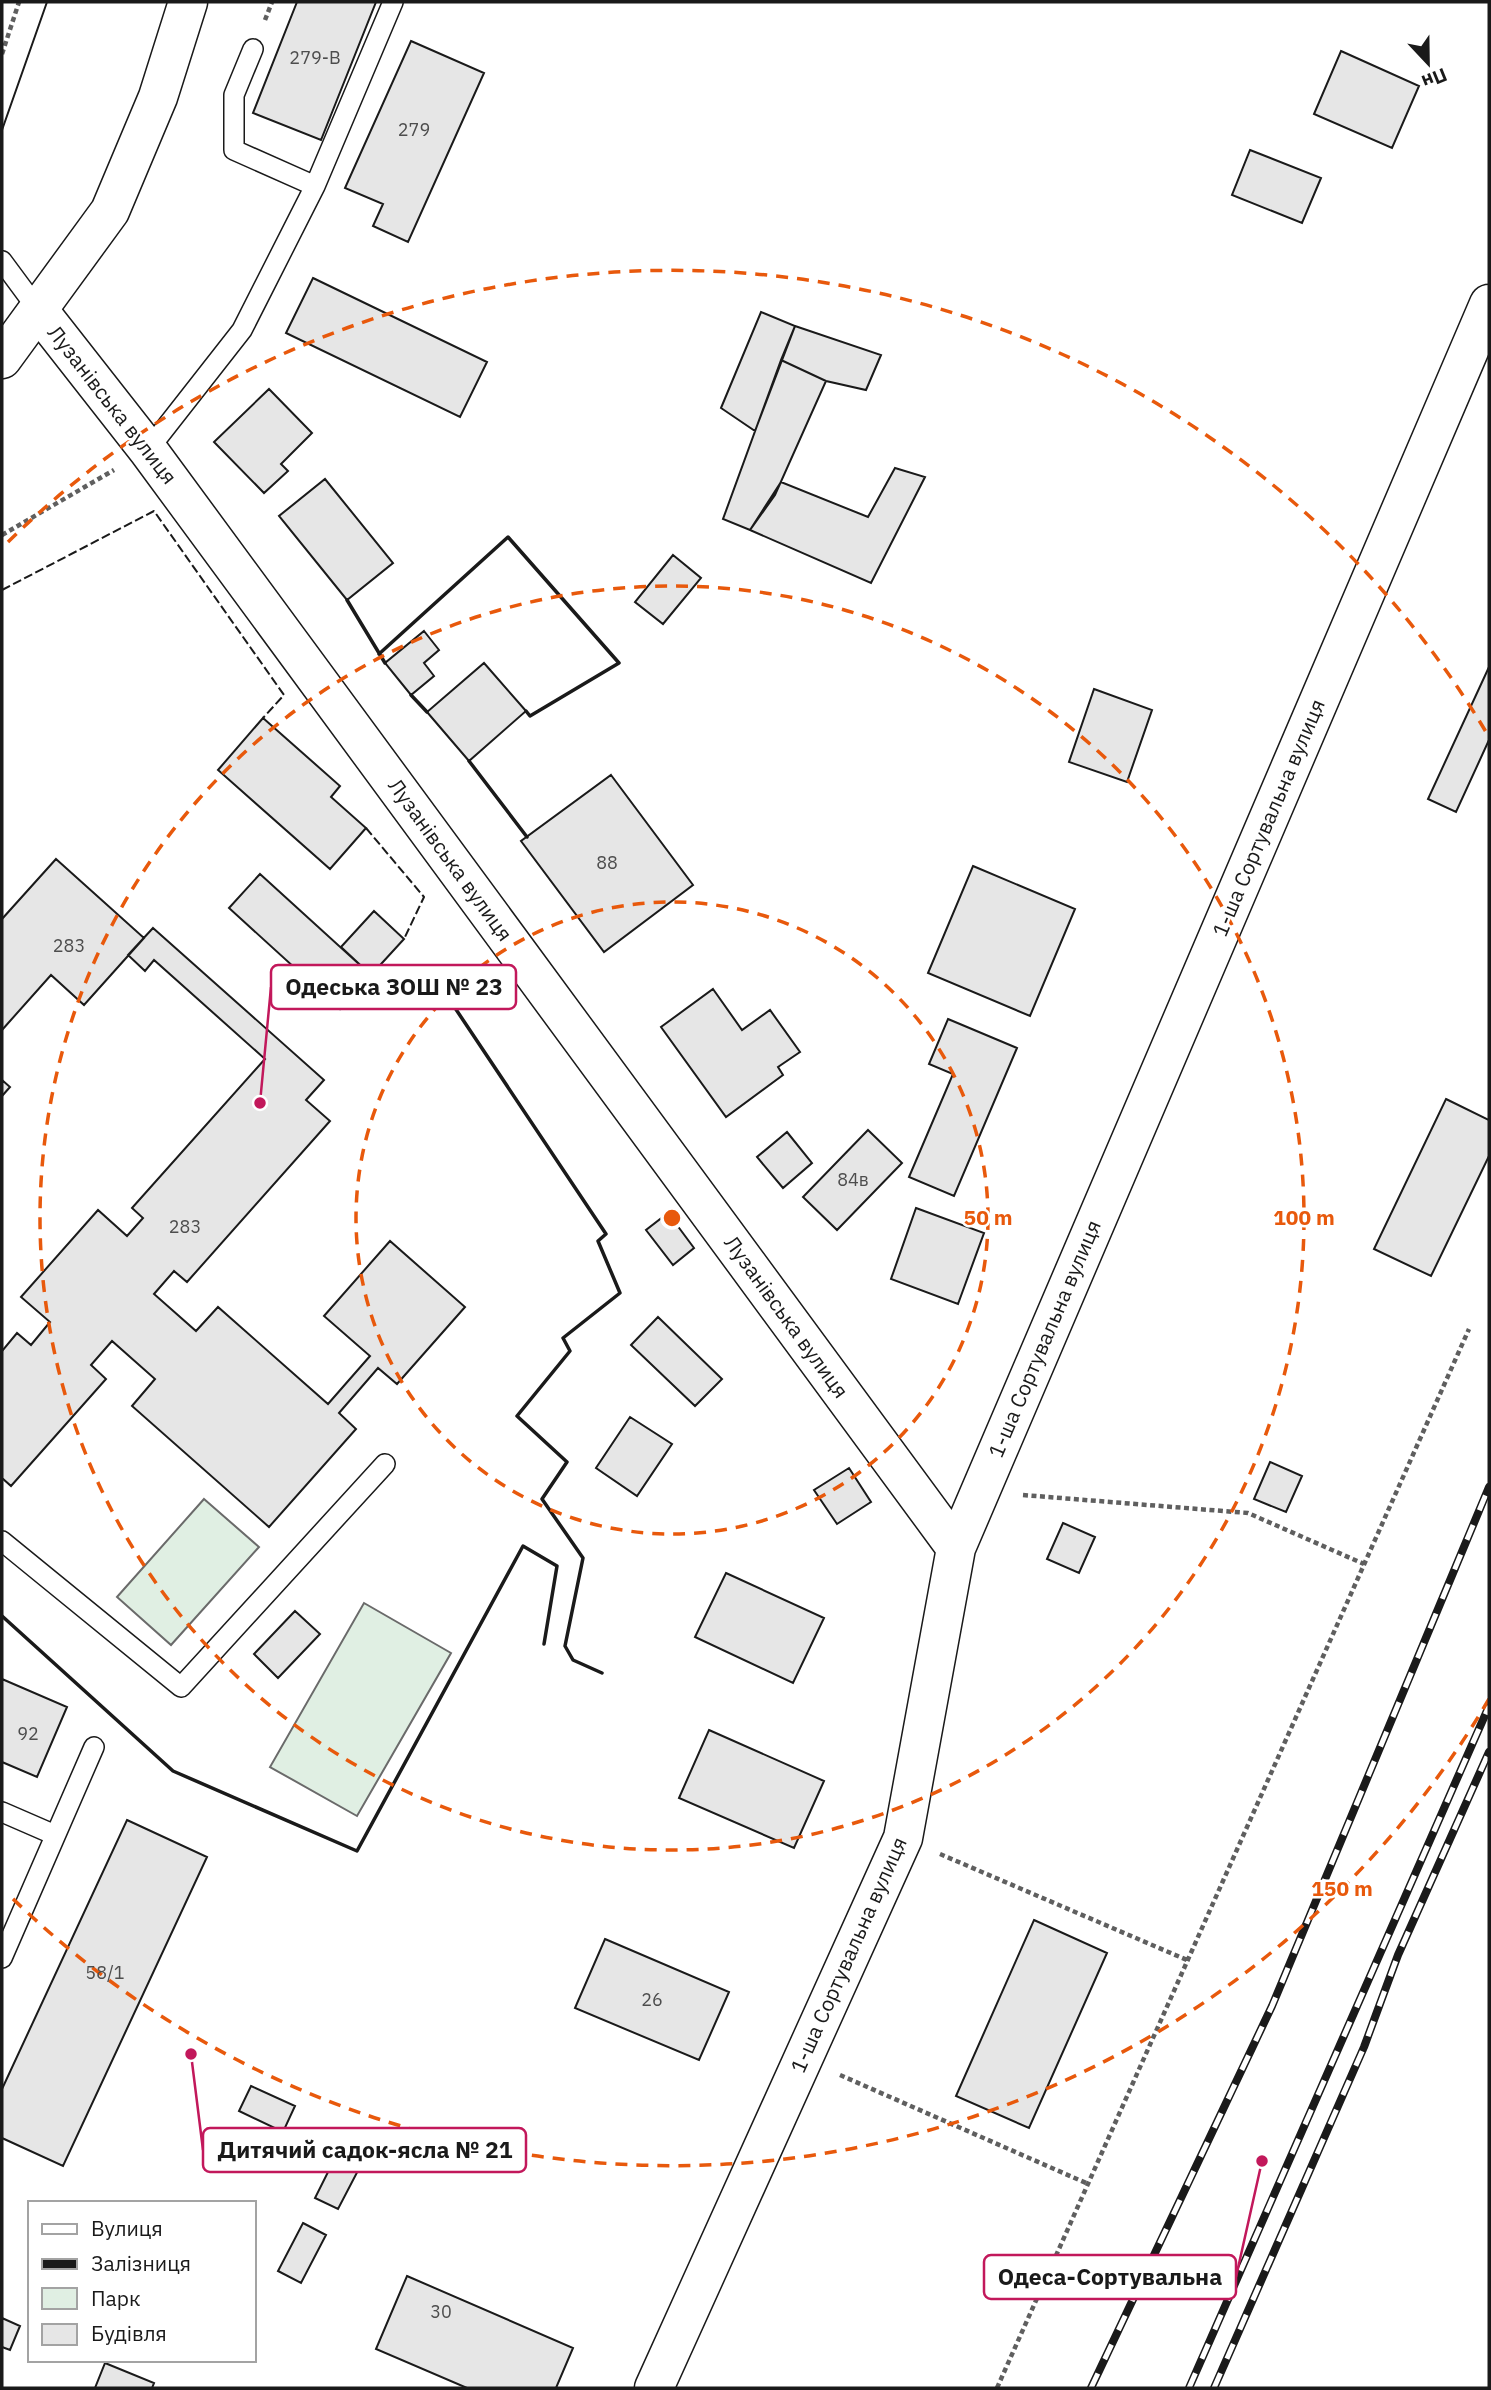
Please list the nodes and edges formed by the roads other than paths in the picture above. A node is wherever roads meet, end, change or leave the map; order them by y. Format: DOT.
graph roads {
  1 [pos="188,2"];
  2 [pos="393,2"];
  3 [pos="253,49"];
  4 [pos="315,186"];
  5 [pos="2,261"];
  6 [pos="1489,304"];
  7 [pos="39,311"];
  8 [pos="2,359"];
  9 [pos="148,450"];
  10 [pos="385,1464"];
  11 [pos="2,1541"];
  12 [pos="956,1548"];
  13 [pos="94,1747"];
  14 [pos="2,1812"];
  15 [pos="55,1835"];
  16 [pos="2,1958"];
  17 [pos="654,2388"];
  1 -- 7 [label="street"];
  2 -- 4 [label="lane"];
  3 -- 4 [label="lane"];
  4 -- 9 [label="lane"];
  5 -- 7 [label="lane"];
  6 -- 12 [label="street, 1-ша Сортувальна вулиця"];
  7 -- 8 [label="street"];
  7 -- 9 [label="street, Лузанівська вулиця"];
  9 -- 12 [label="street, Лузанівська вулиця"];
  10 -- 11 [label="lane"];
  12 -- 17 [label="street, 1-ша Сортувальна вулиця"];
  13 -- 15 [label="lane"];
  14 -- 15 [label="lane"];
  15 -- 16 [label="lane"];
}
